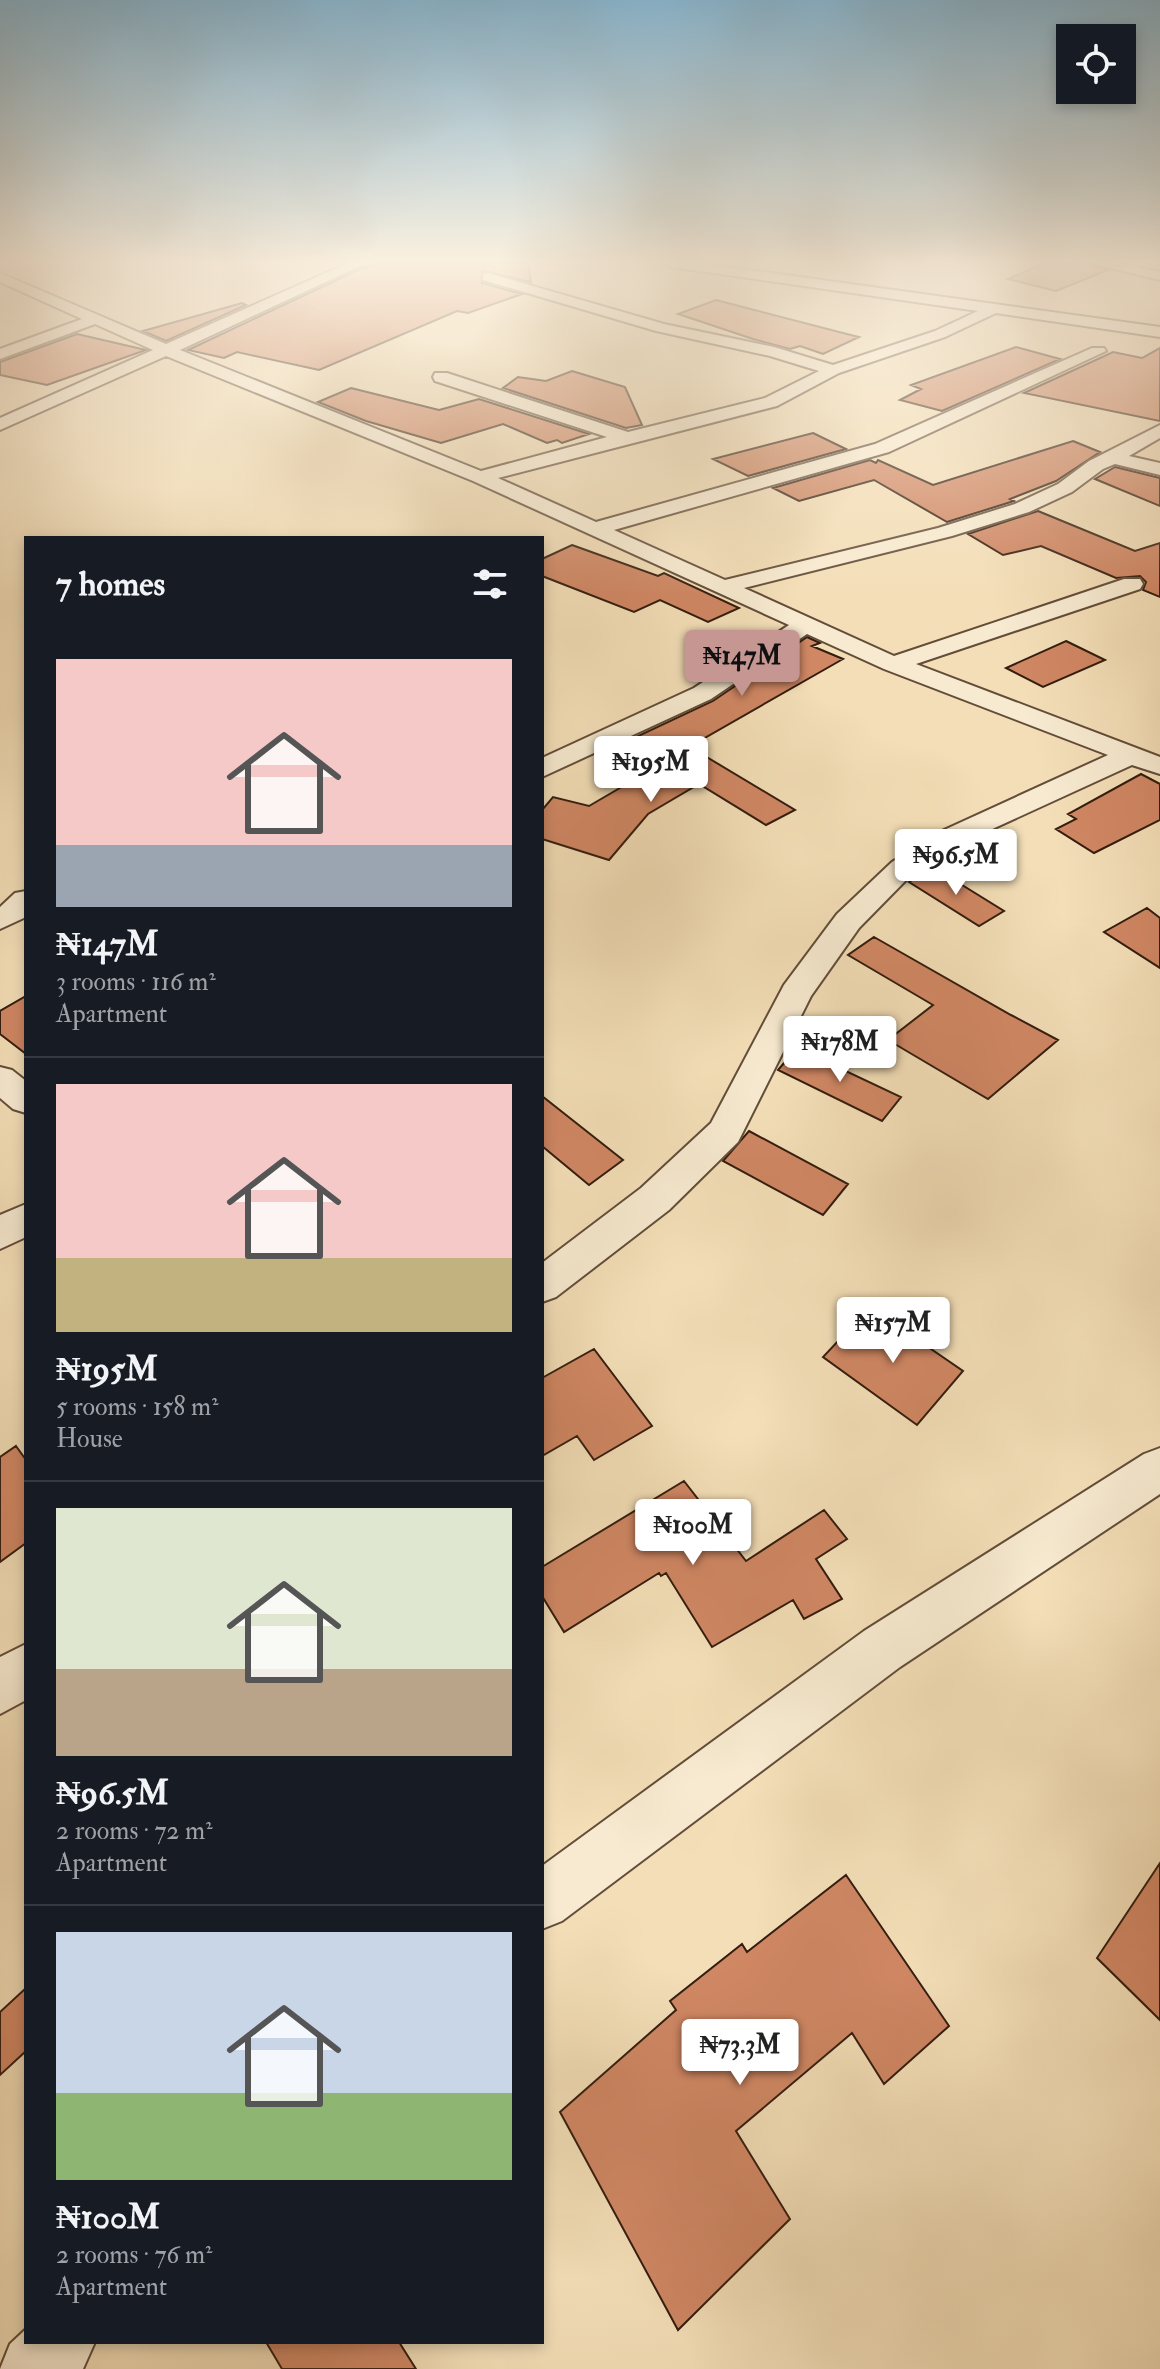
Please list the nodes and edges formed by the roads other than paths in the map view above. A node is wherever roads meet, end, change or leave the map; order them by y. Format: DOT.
graph roads {
  1 [pos="114,374"];
  2 [pos="224,374"];
  3 [pos="826,374"];
  4 [pos="1048,374"];
  5 [pos="441,377"];
  6 [pos="0,425"];
  7 [pos="1160,430"];
  8 [pos="627,438"];
  9 [pos="1113,458"];
  10 [pos="1160,469"];
  11 [pos="480,477"];
  12 [pos="594,529"];
  13 [pos="1132,584"];
  14 [pos="723,587"];
  15 [pos="806,624"];
  16 [pos="893,664"];
  17 [pos="1145,761"];
  18 [pos="544,768"];
  19 [pos="24,902"];
  20 [pos="0,919"];
  21 [pos="0,1079"];
  22 [pos="24,1098"];
  23 [pos="24,1220"];
  24 [pos="0,1233"];
  25 [pos="544,1283"];
  26 [pos="1160,1469"];
  27 [pos="24,1670"];
  28 [pos="0,1688"];
  29 [pos="544,1900"];
  30 [pos="59,2344"];
  31 [pos="35,2369"];
  1 -- 6 [label="street"];
  2 -- 11 [label="street"];
  3 -- 8 [label="street"];
  4 -- 12 [label="street"];
  5 -- 8 [label="street"];
  7 -- 9 [label="street"];
  8 -- 11 [label="street"];
  9 -- 10 [label="street"];
  9 -- 14 [label="street"];
  11 -- 12 [label="street"];
  12 -- 14 [label="street"];
  13 -- 16 [label="street"];
  14 -- 15 [label="street"];
  15 -- 16 [label="street"];
  15 -- 18 [label="street"];
  16 -- 17 [label="street"];
  17 -- 25 [label="street"];
  19 -- 20 [label="street"];
  21 -- 22 [label="street"];
  23 -- 24 [label="street"];
  26 -- 29 [label="street"];
  27 -- 28 [label="street"];
  30 -- 31 [label="street"];
}
